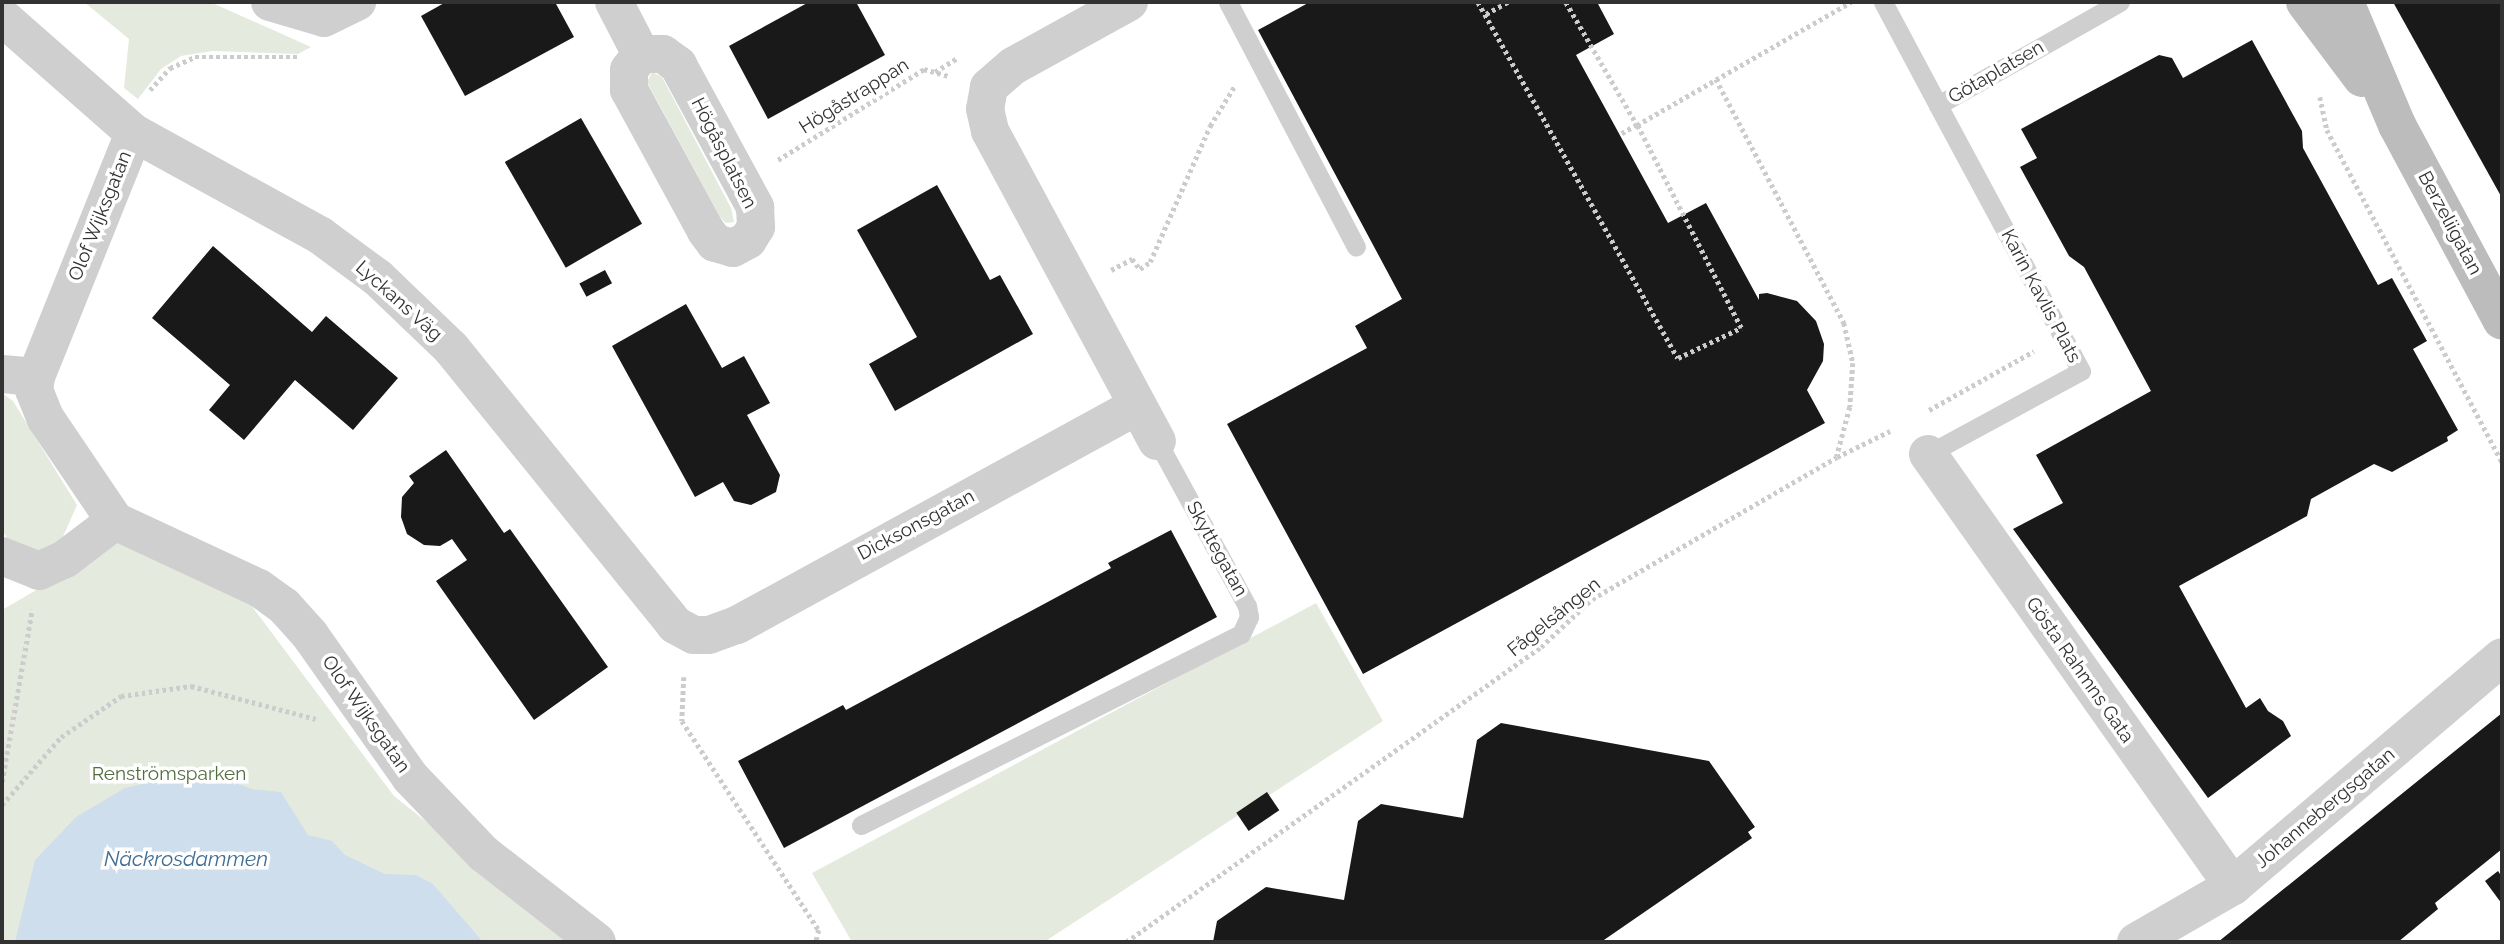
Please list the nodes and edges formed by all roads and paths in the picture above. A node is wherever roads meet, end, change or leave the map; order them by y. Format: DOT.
graph roads {
  1 [pos="270,2"];
  2 [pos="358,2"];
  3 [pos="614,2"];
  4 [pos="1129,2"];
  5 [pos="1228,2"];
  6 [pos="1478,2"];
  7 [pos="1508,2"];
  8 [pos="1566,2"];
  9 [pos="1851,2"];
  10 [pos="1883,2"];
  11 [pos="2120,2"];
  12 [pos="2305,2"];
  13 [pos="2345,2"];
  14 [pos="1486,14"];
  15 [pos="2,16"];
  16 [pos="641,54"];
  17 [pos="278,58"];
  18 [pos="1259,61"];
  19 [pos="1716,79"];
  20 [pos="989,87"];
  21 [pos="2315,87"];
  22 [pos="1938,105"];
  23 [pos="1637,125"];
  24 [pos="2398,125"];
  25 [pos="134,133"];
  26 [pos="1620,135"];
  27 [pos="741,183"];
  28 [pos="1356,247"];
  29 [pos="1070,285"];
  30 [pos="2502,321"];
  31 [pos="2062,335"];
  32 [pos="19,375"];
  33 [pos="1136,407"];
  34 [pos="1925,412"];
  35 [pos="1902,425"];
  36 [pos="1157,441"];
  37 [pos="1928,454"];
  38 [pos="1837,457"];
  39 [pos="2502,462"];
  40 [pos="115,522"];
  41 [pos="2,556"];
  42 [pos="39,571"];
  43 [pos="694,635"];
  44 [pos="2502,657"];
  45 [pos="683,679"];
  46 [pos="375,729"];
  47 [pos="2,782"];
  48 [pos="2,805"];
  49 [pos="860,825"];
  50 [pos="2233,886"];
  51 [pos="597,942"];
  52 [pos="816,942"];
  53 [pos="1126,942"];
  54 [pos="2136,942"];
  1 -- 2 [label="street"];
  3 -- 16 [label="street"];
  4 -- 20 [label="street"];
  5 -- 18 [label="lane"];
  6 -- 14 [label="path"];
  7 -- 14 [label="path"];
  8 -- 23 [label="path"];
  9 -- 19 [label="path"];
  10 -- 22 [label="lane, Götaplatsen"];
  11 -- 22 [label="lane, Götaplatsen"];
  12 -- 24 [label="street, Berzeliigatan"];
  13 -- 24 [label="street, Berzeliigatan"];
  14 -- 23 [label="path"];
  15 -- 25 [label="street, Lyckans Väg"];
  16 -- 27 [label="street, Högåsplatsen"];
  16 -- 27 [label="street, Högåsplatsen"];
  17 -- 25 [label="path"];
  18 -- 28 [label="lane"];
  18 -- 29 [label="path"];
  19 -- 23 [label="path"];
  19 -- 38 [label="path"];
  20 -- 27 [label="path, Högåstrappan"];
  20 -- 29 [label="street, Skyttegatan"];
  21 -- 39 [label="path"];
  22 -- 31 [label="lane, Karin Kavlis Plats"];
  23 -- 26 [label="path"];
  24 -- 30 [label="street, Berzeliigatan"];
  25 -- 32 [label="street, Olof Wijksgatan"];
  25 -- 43 [label="street, Lyckans Väg"];
  29 -- 33 [label="street, Skyttegatan"];
  31 -- 34 [label="path"];
  31 -- 37 [label="lane, Karin Kavlis Plats"];
  32 -- 40 [label="street, Olof Wijksgatan"];
  33 -- 36 [label="street, Skyttegatan"];
  33 -- 43 [label="street, Dicksonsgatan"];
  35 -- 38 [label="path, Fågelsången"];
  36 -- 49 [label="lane, Skyttegatan"];
  37 -- 50 [label="street, Gösta Rahmns Gata"];
  38 -- 53 [label="path, Fågelsången"];
  40 -- 42 [label="street"];
  40 -- 46 [label="street, Olof Wijksgatan"];
  41 -- 42 [label="street"];
  42 -- 47 [label="path"];
  44 -- 50 [label="street, Johannebergsgatan"];
  45 -- 52 [label="path"];
  46 -- 48 [label="path"];
  46 -- 51 [label="street, Olof Wijksgatan"];
  50 -- 54 [label="street, Johannebergsgatan"];
}
